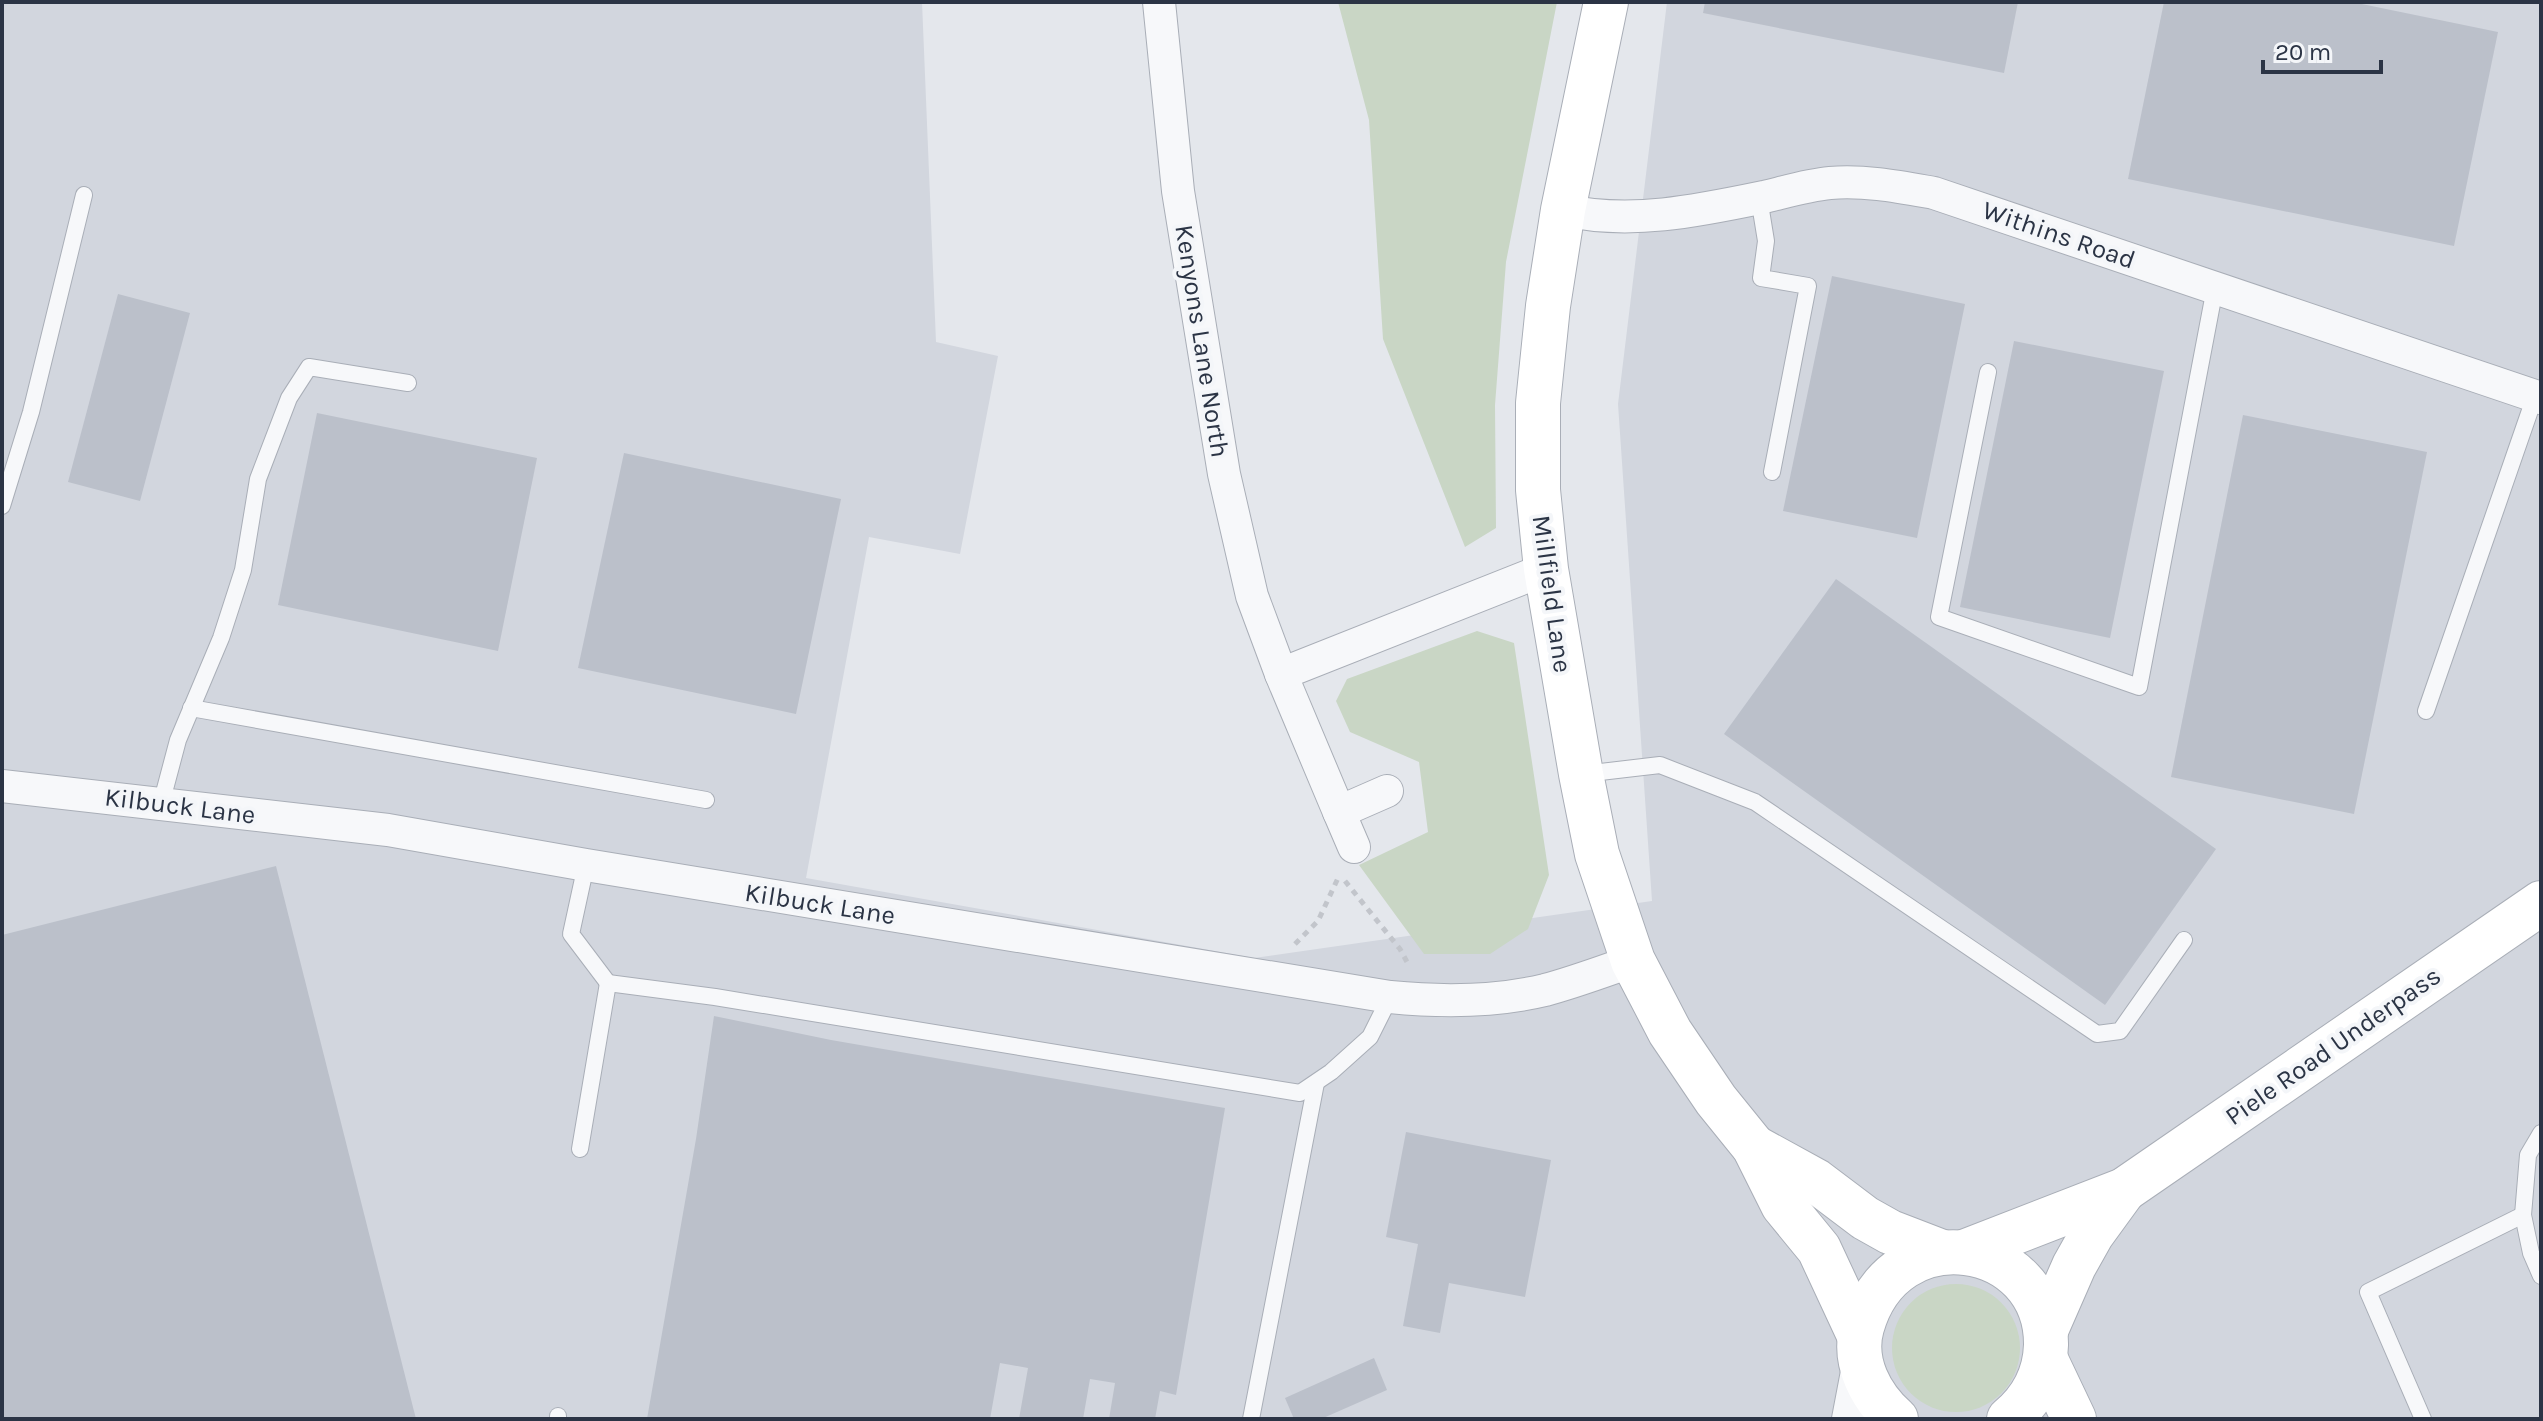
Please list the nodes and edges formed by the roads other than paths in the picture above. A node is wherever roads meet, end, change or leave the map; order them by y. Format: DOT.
graph roads {
  1 [pos="1159,2"];
  2 [pos="1606,2"];
  3 [pos="84,195"];
  4 [pos="1759,198"];
  5 [pos="1563,210"];
  6 [pos="2215,288"];
  7 [pos="1988,372"];
  8 [pos="408,383"];
  9 [pos="2538,397"];
  10 [pos="1772,472"];
  11 [pos="2,506"];
  12 [pos="1546,569"];
  13 [pos="1281,674"];
  14 [pos="191,708"];
  15 [pos="2426,711"];
  16 [pos="1581,774"];
  17 [pos="2,786"];
  18 [pos="1387,791"];
  19 [pos="706,800"];
  20 [pos="161,804"];
  21 [pos="1339,812"];
  22 [pos="1354,847"];
  23 [pos="586,865"];
  24 [pos="2541,903"];
  25 [pos="2184,940"];
  26 [pos="1633,961"];
  27 [pos="608,983"];
  28 [pos="1390,997"];
  29 [pos="1316,1083"];
  30 [pos="2541,1133"];
  31 [pos="1754,1147"];
  32 [pos="580,1149"];
  33 [pos="2124,1190"];
  34 [pos="2523,1215"];
  35 [pos="1953,1252"];
  36 [pos="2541,1276"];
  37 [pos="2046,1345"];
  38 [pos="1860,1346"];
  39 [pos="1251,1419"];
  40 [pos="1848,1419"];
  41 [pos="1896,1419"];
  42 [pos="2009,1419"];
  43 [pos="2074,1419"];
  44 [pos="2423,1419"];
  1 -- 13 [label="street, Kenyons Lane North"];
  2 -- 5 [label="street, Millfield Lane"];
  3 -- 11 [label="lane"];
  4 -- 5 [label="street, Withins Road"];
  4 -- 6 [label="street, Withins Road"];
  4 -- 10 [label="lane"];
  5 -- 12 [label="street, Millfield Lane"];
  6 -- 7 [label="lane"];
  6 -- 9 [label="street, Withins Road"];
  8 -- 14 [label="lane"];
  9 -- 15 [label="lane"];
  12 -- 13 [label="street"];
  12 -- 16 [label="street, Millfield Lane"];
  13 -- 21 [label="street, Kenyons Lane North"];
  14 -- 19 [label="lane"];
  14 -- 20 [label="lane"];
  16 -- 25 [label="lane"];
  16 -- 26 [label="street, Millfield Lane"];
  17 -- 20 [label="street, Kilbuck Lane"];
  18 -- 21 [label="street"];
  20 -- 23 [label="street, Kilbuck Lane"];
  21 -- 22 [label="street, Kenyons Lane North"];
  23 -- 27 [label="lane"];
  23 -- 28 [label="street, Kilbuck Lane"];
  24 -- 33 [label="street, Piele Road Underpass"];
  26 -- 28 [label="street, Kilbuck Lane"];
  26 -- 31 [label="street, Millfield Lane"];
  27 -- 29 [label="lane"];
  27 -- 32 [label="lane"];
  28 -- 29 [label="lane"];
  29 -- 39 [label="lane"];
  30 -- 34 [label="lane"];
  31 -- 35 [label="street, Millfield Lane"];
  31 -- 38 [label="street, Millfield Lane"];
  33 -- 35 [label="street, Piele Road Underpass"];
  33 -- 37 [label="street, Piele Road Underpass"];
  34 -- 36 [label="lane"];
  34 -- 44 [label="lane"];
  35 -- 37 [label="street, Millfield Lane"];
  35 -- 38 [label="street, Piele Road Underpass"];
  37 -- 42 [label="street, Piele Road Underpass"];
  37 -- 43 [label="street"];
  38 -- 40 [label="street"];
  38 -- 41 [label="street, Millfield Lane"];
}
